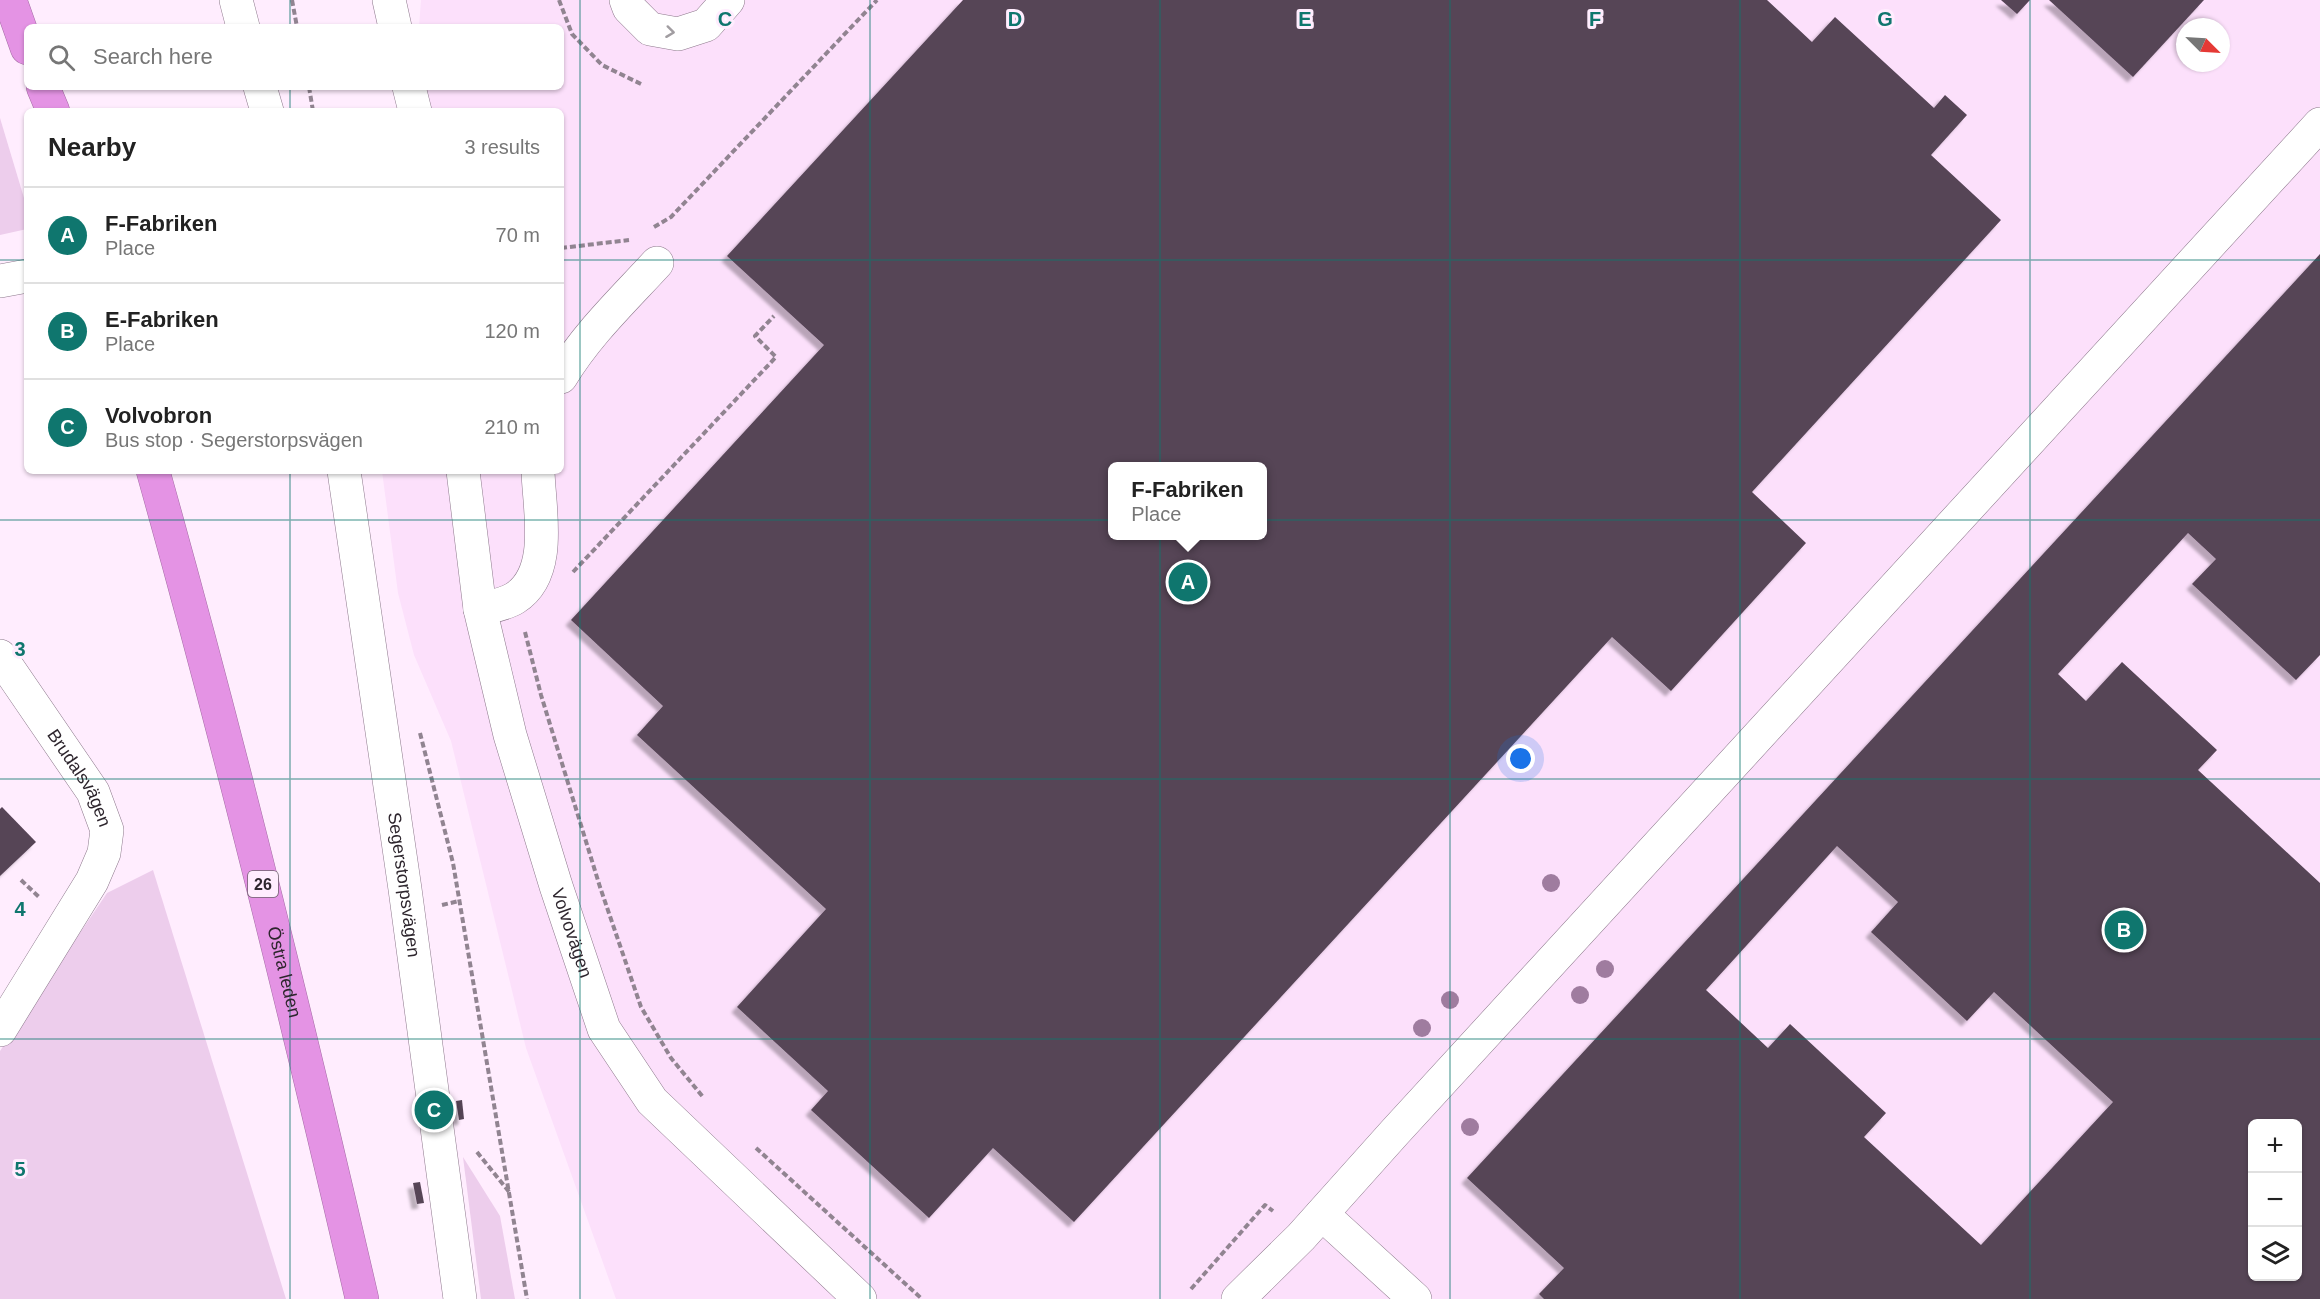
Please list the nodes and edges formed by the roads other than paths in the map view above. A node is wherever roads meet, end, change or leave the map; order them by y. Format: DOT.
graph roads {
  1 [pos="10,0"];
  2 [pos="32,0"];
  3 [pos="236,0"];
  4 [pos="389,0"];
  5 [pos="626,0"];
  6 [pos="728,0"];
  7 [pos="38,24"];
  8 [pos="242,24"];
  9 [pos="394,24"];
  10 [pos="24,40"];
  11 [pos="44,90"];
  12 [pos="52,90"];
  13 [pos="261,90"];
  14 [pos="410,90"];
  15 [pos="54,108"];
  16 [pos="54,108"];
  17 [pos="266,108"];
  18 [pos="414,108"];
  19 [pos="2320,124"];
  20 [pos="657,263"];
  21 [pos="24,276"];
  22 [pos="0,280"];
  23 [pos="564,372"];
  24 [pos="154,474"];
  25 [pos="344,474"];
  26 [pos="462,474"];
  27 [pos="538,474"];
  28 [pos="480,609"];
  29 [pos="0,656"];
  30 [pos="0,1030"];
  31 [pos="1322,1214"];
  32 [pos="362,1299"];
  33 [pos="460,1299"];
  34 [pos="860,1299"];
  35 [pos="1238,1299"];
  36 [pos="1415,1299"];
  1 -- 10 [label="highway"];
  2 -- 7 [label="highway"];
  3 -- 8 [label="street"];
  4 -- 9 [label="street"];
  5 -- 6 [label="street, one-way"];
  11 -- 15 [label="highway"];
  12 -- 16 [label="highway"];
  13 -- 17 [label="street"];
  14 -- 18 [label="street"];
  19 -- 31 [label="street"];
  20 -- 23 [label="street"];
  21 -- 22 [label="street"];
  24 -- 32 [label="highway, Östra leden / 26"];
  25 -- 33 [label="street, Segerstorpsvägen"];
  26 -- 28 [label="street, Volvovägen"];
  27 -- 28 [label="street"];
  28 -- 34 [label="street, Volvovägen"];
  29 -- 30 [label="street, Brudalsvägen"];
  31 -- 35 [label="street"];
  31 -- 36 [label="street"];
}
